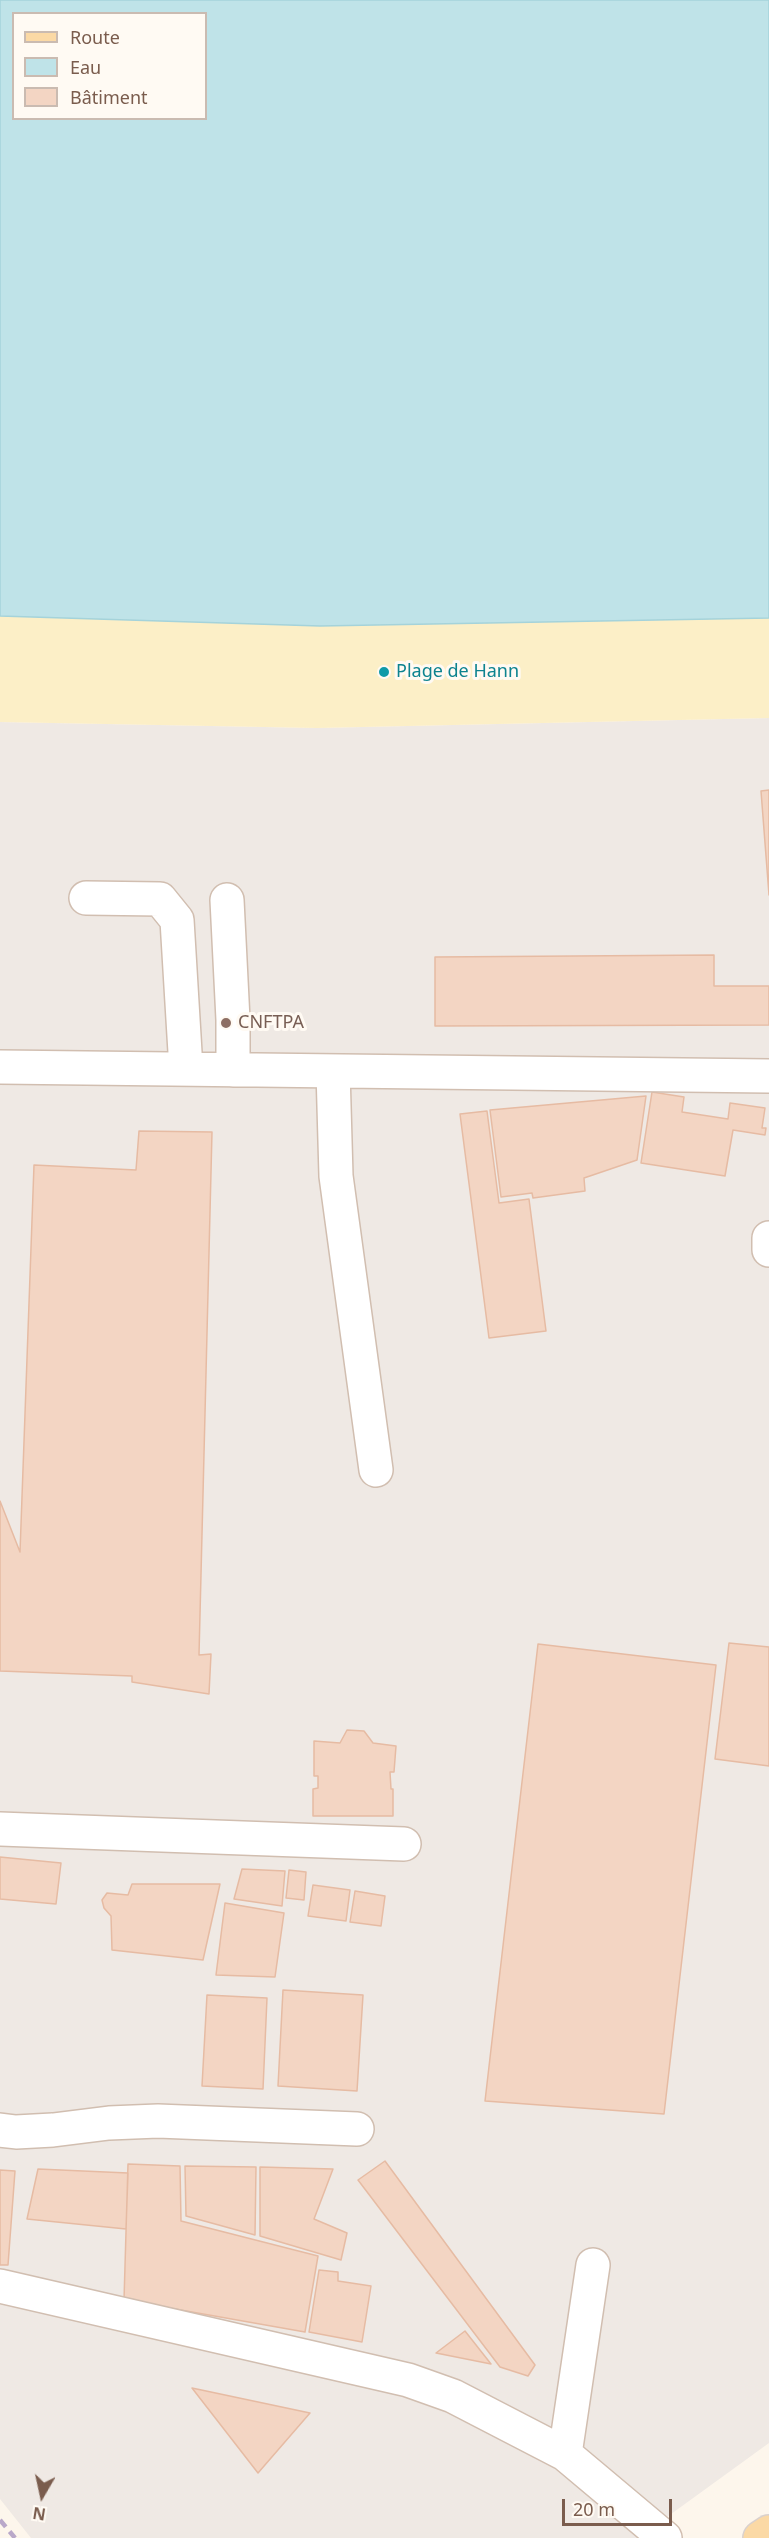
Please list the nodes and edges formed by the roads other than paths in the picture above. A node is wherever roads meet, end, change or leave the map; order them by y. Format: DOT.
graph roads {
  1 [pos="86,898"];
  2 [pos="227,900"];
  3 [pos="0,1067"];
  4 [pos="186,1069"];
  5 [pos="233,1070"];
  6 [pos="333,1071"];
  7 [pos="769,1076"];
  8 [pos="769,1238"];
  9 [pos="769,1250"];
  10 [pos="376,1470"];
  11 [pos="0,1829"];
  12 [pos="404,1844"];
  13 [pos="357,2129"];
  14 [pos="0,2130"];
  15 [pos="593,2265"];
  16 [pos="0,2286"];
  17 [pos="565,2454"];
  18 [pos="769,2532"];
  19 [pos="665,2538"];
  20 [pos="760,2538"];
  1 -- 4 [label="street"];
  2 -- 5 [label="street"];
  3 -- 4 [label="street"];
  4 -- 5 [label="street"];
  5 -- 6 [label="street"];
  6 -- 7 [label="street"];
  6 -- 10 [label="street"];
  8 -- 9 [label="street"];
  11 -- 12 [label="street"];
  13 -- 14 [label="street"];
  15 -- 17 [label="street"];
  16 -- 17 [label="street"];
  17 -- 19 [label="street"];
  18 -- 20 [label="main road"];
}
